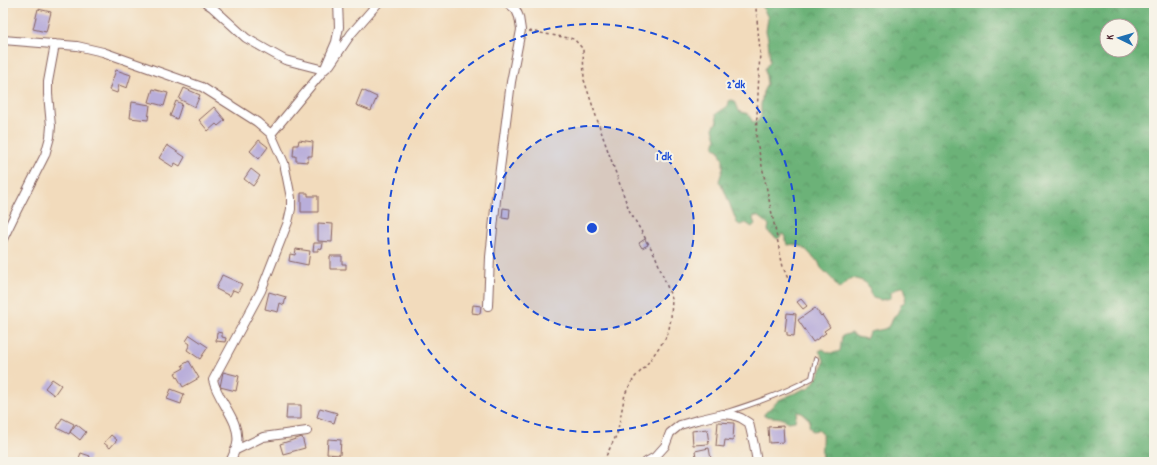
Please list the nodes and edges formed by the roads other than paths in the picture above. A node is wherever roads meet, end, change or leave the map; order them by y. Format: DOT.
graph roads {
  1 [pos="206,3"];
  2 [pos="338,3"];
  3 [pos="378,3"];
  4 [pos="508,3"];
  5 [pos="3,40"];
  6 [pos="55,44"];
  7 [pos="324,70"];
  8 [pos="271,134"];
  9 [pos="3,239"];
  10 [pos="488,306"];
  11 [pos="816,359"];
  12 [pos="723,414"];
  13 [pos="307,431"];
  14 [pos="234,451"];
  15 [pos="230,462"];
  16 [pos="646,462"];
  17 [pos="757,462"];
  1 -- 7 [label="street"];
  2 -- 7 [label="street"];
  3 -- 7 [label="street"];
  4 -- 10 [label="street"];
  5 -- 6 [label="street"];
  6 -- 8 [label="street"];
  6 -- 9 [label="street"];
  7 -- 8 [label="street"];
  8 -- 14 [label="street"];
  11 -- 12 [label="lane"];
  12 -- 16 [label="street"];
  12 -- 17 [label="street"];
  13 -- 14 [label="street"];
  14 -- 15 [label="street"];
}
